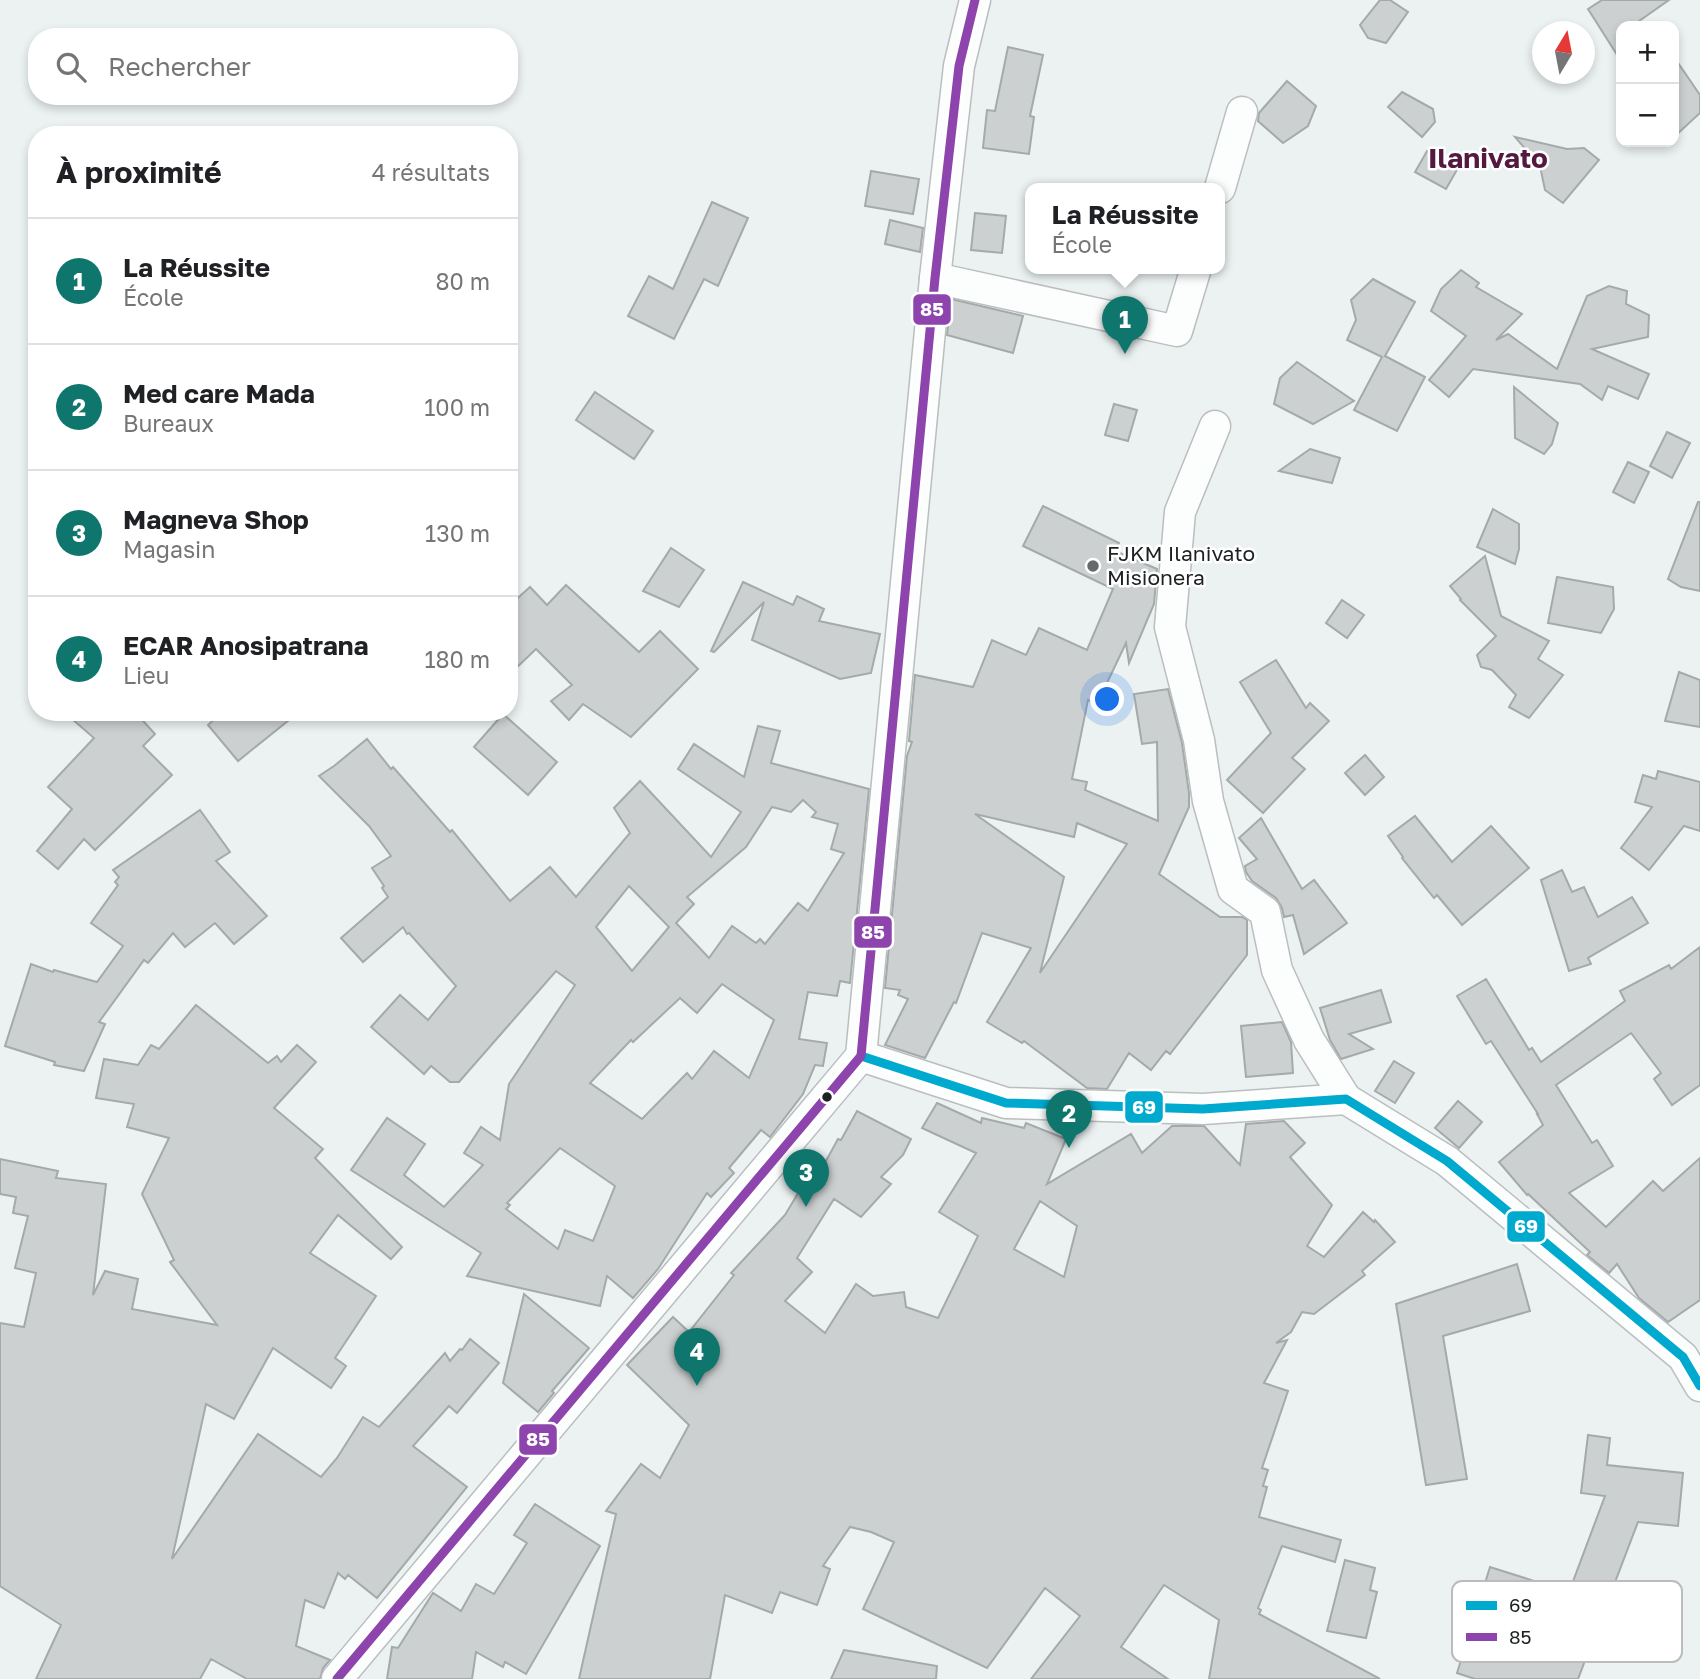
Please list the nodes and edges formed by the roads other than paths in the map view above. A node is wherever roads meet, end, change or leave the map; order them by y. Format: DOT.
graph roads {
  1 [pos="975,0"];
  2 [pos="1242,112"];
  3 [pos="1221,183"];
  4 [pos="1194,274"];
  5 [pos="934,278"];
  6 [pos="1216,426"];
  7 [pos="862,1056"];
  8 [pos="1346,1099"];
  9 [pos="1700,1386"];
  10 [pos="337,1679"];
  1 -- 5 [label="street"];
  2 -- 3 [label="street"];
  4 -- 5 [label="street"];
  5 -- 7 [label="street"];
  6 -- 8 [label="street"];
  7 -- 8 [label="street"];
  7 -- 10 [label="street"];
  8 -- 9 [label="street"];
}
